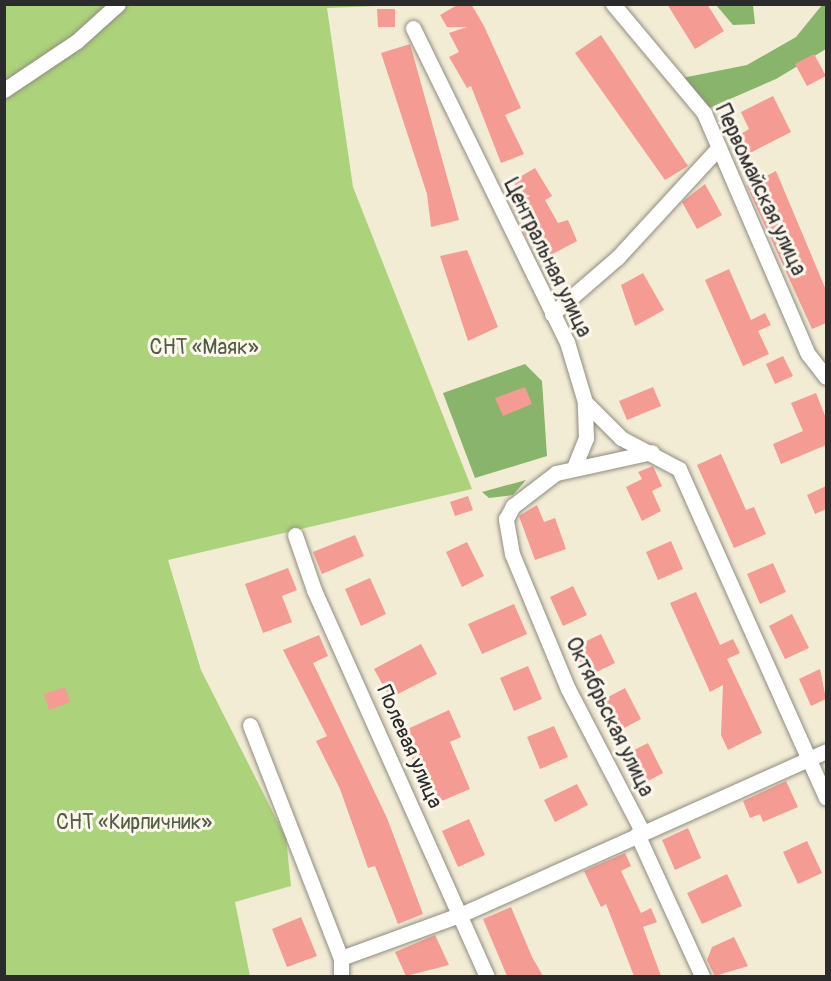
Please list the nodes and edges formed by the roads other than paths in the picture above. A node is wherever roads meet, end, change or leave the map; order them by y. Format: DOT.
graph roads {
  1 [pos="118,4"];
  2 [pos="613,4"];
  3 [pos="413,28"];
  4 [pos="4,90"];
  5 [pos="718,147"];
  6 [pos="552,314"];
  7 [pos="826,377"];
  8 [pos="585,402"];
  9 [pos="655,451"];
  10 [pos="575,465"];
  11 [pos="295,535"];
  12 [pos="250,725"];
  13 [pos="826,751"];
  14 [pos="809,758"];
  15 [pos="826,798"];
  16 [pos="639,833"];
  17 [pos="462,914"];
  18 [pos="341,958"];
  19 [pos="341,976"];
  20 [pos="487,976"];
  21 [pos="702,976"];
  1 -- 4 [label="street"];
  2 -- 5 [label="street, Первомайская улица"];
  3 -- 6 [label="street, Центральная улица"];
  5 -- 6 [label="street"];
  5 -- 7 [label="street, Первомайская улица"];
  6 -- 8 [label="street, Центральная улица"];
  8 -- 9 [label="street, Центральная улица"];
  8 -- 10 [label="street"];
  9 -- 10 [label="street"];
  9 -- 14 [label="street, Центральная улица"];
  10 -- 16 [label="street, Октябрьская улица"];
  11 -- 17 [label="street, Полевая улица"];
  12 -- 18 [label="street"];
  13 -- 14 [label="street"];
  14 -- 15 [label="street, Центральная улица"];
  14 -- 16 [label="street"];
  16 -- 17 [label="street"];
  16 -- 21 [label="street, Октябрьская улица"];
  17 -- 18 [label="street"];
  17 -- 20 [label="street, Полевая улица"];
  18 -- 19 [label="street"];
}
